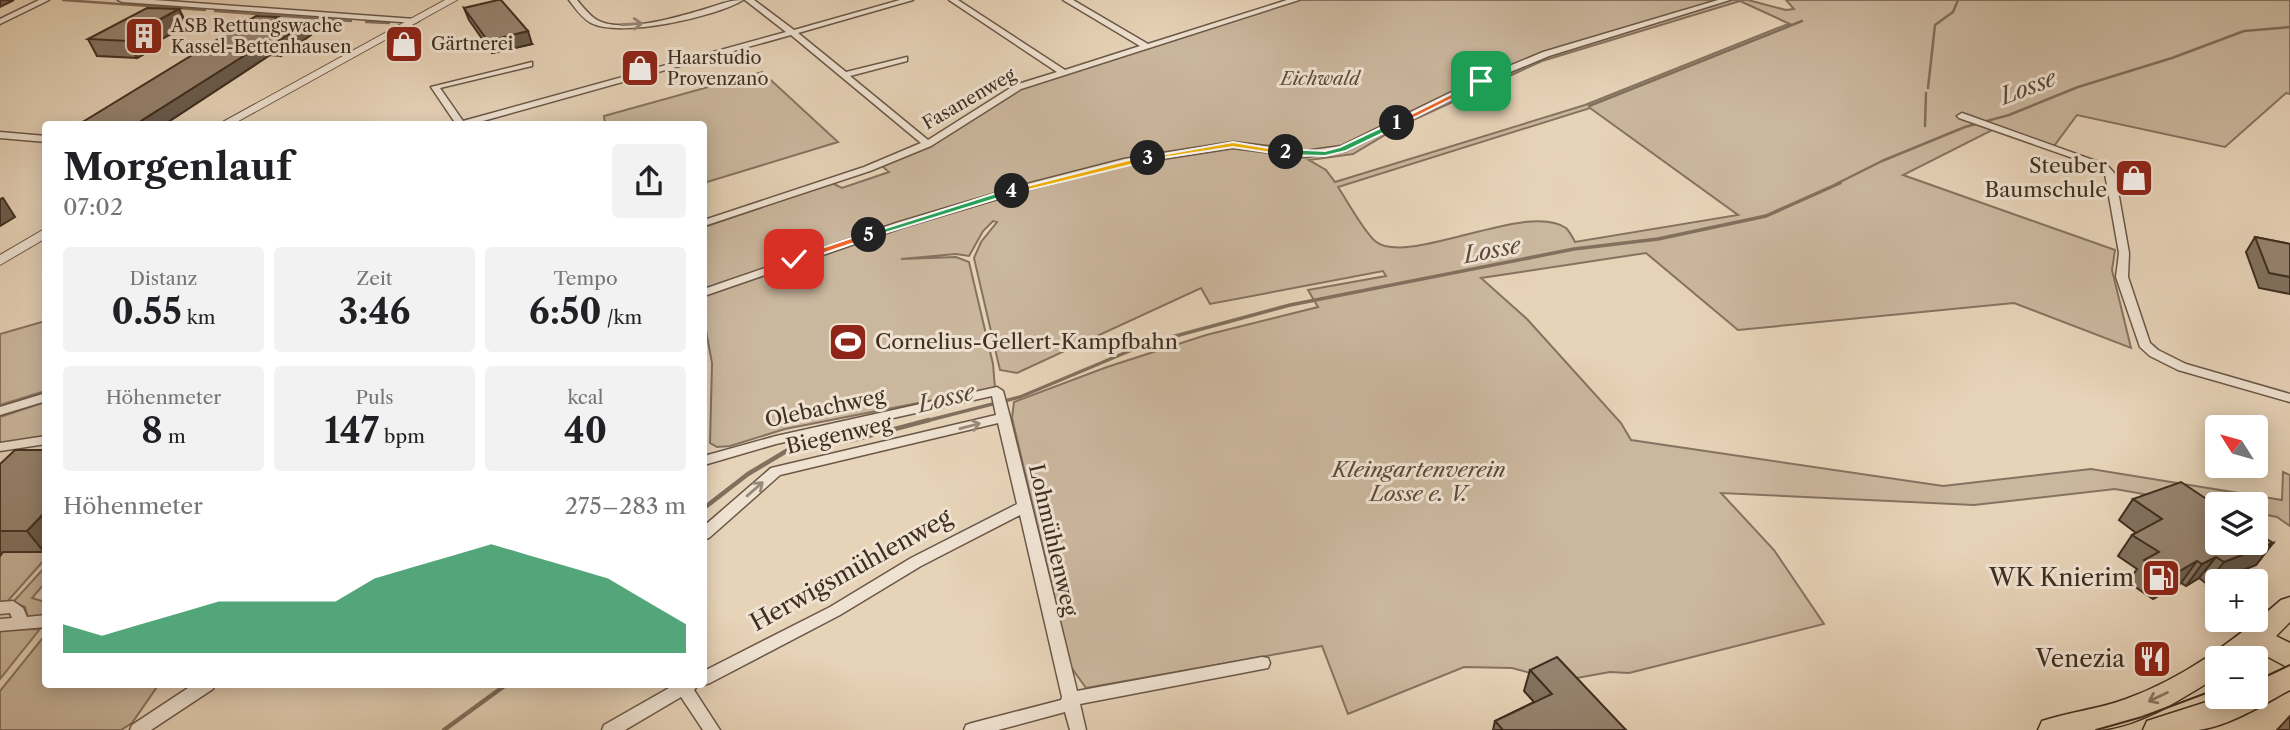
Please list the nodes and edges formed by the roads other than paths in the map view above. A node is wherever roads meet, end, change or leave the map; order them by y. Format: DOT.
graph roads {
  1 [pos="45,0"];
  2 [pos="122,0"];
  3 [pos="452,0"];
  4 [pos="573,0"];
  5 [pos="739,0"];
  6 [pos="749,0"];
  7 [pos="909,0"];
  8 [pos="953,0"];
  9 [pos="1068,0"];
  10 [pos="1295,0"];
  11 [pos="1726,0"];
  12 [pos="415,21"];
  13 [pos="0,22"];
  14 [pos="793,33"];
  15 [pos="1147,47"];
  16 [pos="904,59"];
  17 [pos="529,64"];
  18 [pos="1064,73"];
  19 [pos="844,75"];
  20 [pos="1962,116"];
  21 [pos="231,121"];
  22 [pos="460,121"];
  23 [pos="473,121"];
  24 [pos="1985,126"];
  25 [pos="0,135"];
  26 [pos="42,139"];
  27 [pos="928,144"];
  28 [pos="707,222"];
  29 [pos="42,237"];
  30 [pos="0,261"];
  31 [pos="707,292"];
  32 [pos="998,393"];
  33 [pos="42,398"];
  34 [pos="2290,398"];
  35 [pos="0,411"];
  36 [pos="1003,414"];
  37 [pos="42,441"];
  38 [pos="0,447"];
  39 [pos="707,458"];
  40 [pos="1023,507"];
  41 [pos="707,531"];
  42 [pos="2290,607"];
  43 [pos="0,608"];
  44 [pos="42,621"];
  45 [pos="21,623"];
  46 [pos="0,625"];
  47 [pos="2254,639"];
  48 [pos="2244,646"];
  49 [pos="2290,657"];
  50 [pos="1262,663"];
  51 [pos="2205,670"];
  52 [pos="707,676"];
  53 [pos="2290,677"];
  54 [pos="201,688"];
  55 [pos="680,688"];
  56 [pos="683,688"];
  57 [pos="2268,689"];
  58 [pos="1070,701"];
  59 [pos="2227,709"];
  60 [pos="138,730"];
  61 [pos="610,730"];
  62 [pos="712,730"];
  63 [pos="972,730"];
  64 [pos="1078,730"];
  65 [pos="2052,730"];
  66 [pos="2157,730"];
  1 -- 13 [label="street"];
  2 -- 12 [label="street"];
  3 -- 12 [label="street"];
  4 -- 5 [label="street, one-way"];
  6 -- 14 [label="street"];
  7 -- 14 [label="street"];
  8 -- 18 [label="street"];
  9 -- 15 [label="street"];
  10 -- 15 [label="street, Fasanenweg"];
  11 -- 31 [label="street"];
  12 -- 21 [label="street"];
  14 -- 19 [label="street"];
  14 -- 23 [label="street"];
  15 -- 18 [label="street, Fasanenweg"];
  16 -- 19 [label="street"];
  17 -- 22 [label="street"];
  18 -- 27 [label="street, Fasanenweg"];
  19 -- 27 [label="street"];
  20 -- 24 [label="street"];
  24 -- 34 [label="street"];
  25 -- 26 [label="street"];
  27 -- 28 [label="street, Fasanenweg"];
  29 -- 30 [label="street"];
  32 -- 36 [label="street, Lohmühlenweg"];
  32 -- 39 [label="street, Olebachweg"];
  33 -- 35 [label="street"];
  36 -- 40 [label="street, Lohmühlenweg"];
  41 -- 36 [label="street, Biegenweg, one-way"];
  37 -- 38 [label="street"];
  40 -- 52 [label="street, Herwigsmühlenweg"];
  40 -- 58 [label="street, Lohmühlenweg"];
  42 -- 47 [label="main road"];
  43 -- 45 [label="street"];
  44 -- 45 [label="street"];
  45 -- 46 [label="street"];
  47 -- 48 [label="main road"];
  47 -- 49 [label="main road"];
  50 -- 58 [label="street"];
  51 -- 65 [label="main road, one-way"];
  53 -- 57 [label="main road"];
  54 -- 60 [label="street"];
  55 -- 61 [label="street"];
  56 -- 62 [label="street"];
  58 -- 63 [label="street"];
  58 -- 64 [label="street, Lohmühlenweg"];
  59 -- 66 [label="main road"];
}
